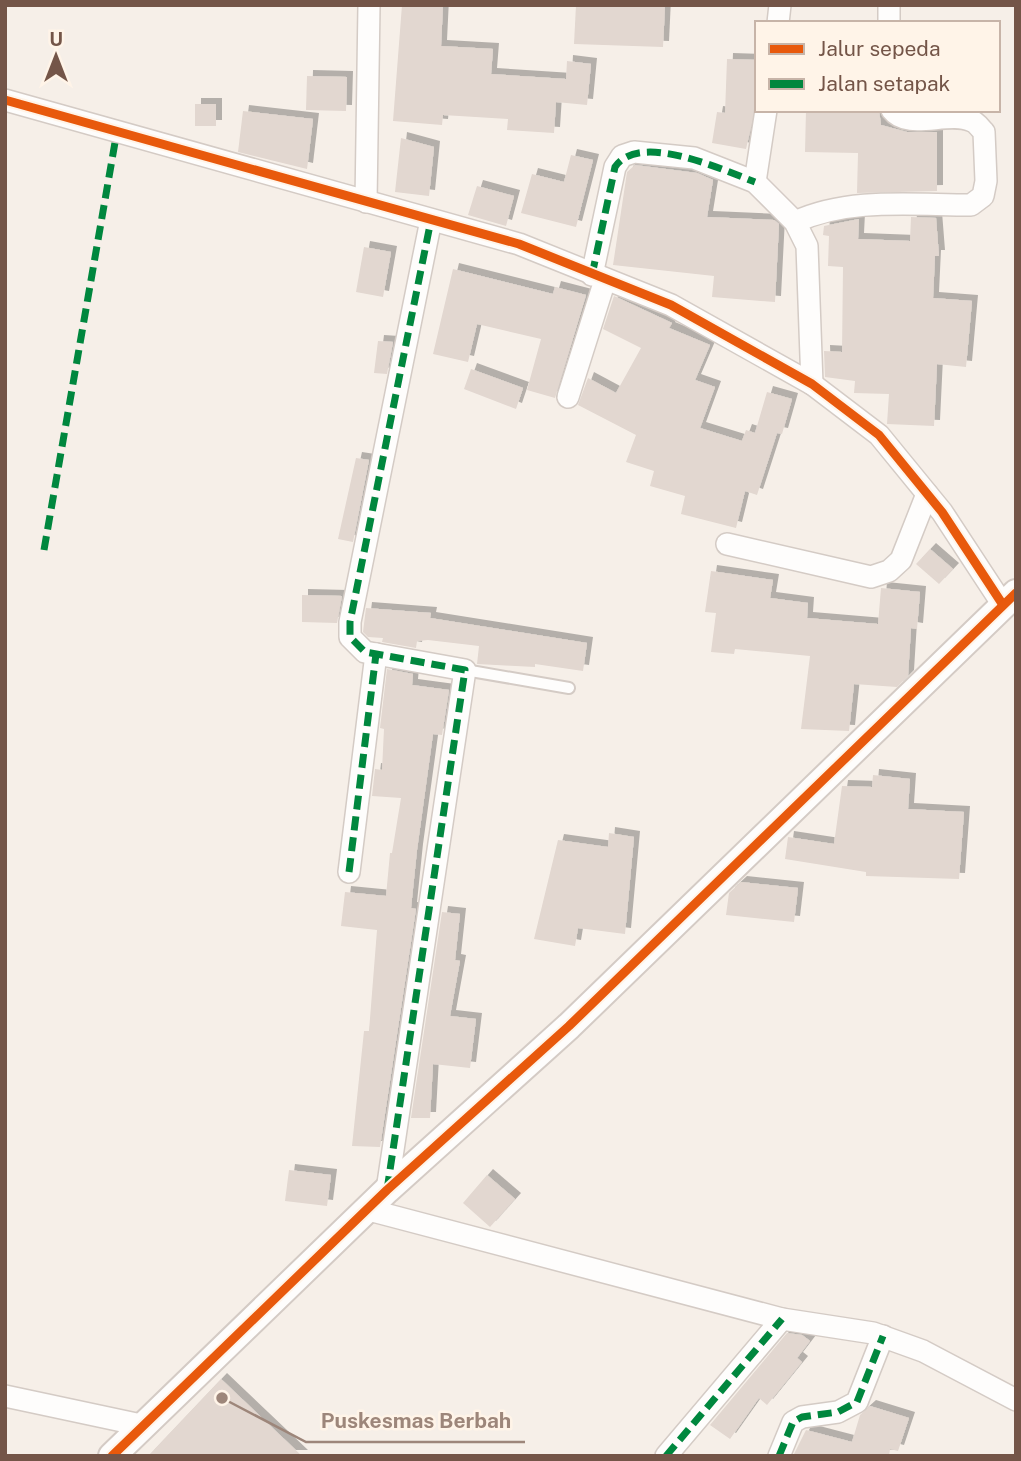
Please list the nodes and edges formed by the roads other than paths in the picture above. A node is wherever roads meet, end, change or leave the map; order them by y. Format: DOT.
graph roads {
  1 [pos="369,5"];
  2 [pos="5,100"];
  3 [pos="765,112"];
  4 [pos="895,112"];
  5 [pos="755,182"];
  6 [pos="366,202"];
  7 [pos="431,220"];
  8 [pos="795,222"];
  9 [pos="599,277"];
  10 [pos="812,384"];
  11 [pos="568,397"];
  12 [pos="927,494"];
  13 [pos="727,544"];
  14 [pos="1009,599"];
  15 [pos="376,654"];
  16 [pos="465,670"];
  17 [pos="569,688"];
  18 [pos="349,872"];
  19 [pos="387,1190"];
  20 [pos="369,1210"];
  21 [pos="782,1320"];
  22 [pos="883,1336"];
  23 [pos="5,1396"];
  24 [pos="1016,1400"];
  25 [pos="141,1425"];
  26 [pos="112,1456"];
  27 [pos="666,1456"];
  28 [pos="779,1456"];
  1 -- 6 [label="street"];
  2 -- 6 [label="street"];
  3 -- 5 [label="street"];
  4 -- 8 [label="street"];
  5 -- 8 [label="street"];
  5 -- 9 [label="street"];
  6 -- 7 [label="street"];
  7 -- 9 [label="street"];
  7 -- 15 [label="street"];
  8 -- 10 [label="street"];
  9 -- 10 [label="street"];
  9 -- 11 [label="street"];
  10 -- 12 [label="street"];
  12 -- 13 [label="street"];
  12 -- 14 [label="street"];
  14 -- 19 [label="street"];
  15 -- 16 [label="street"];
  15 -- 18 [label="street"];
  16 -- 17 [label="lane"];
  16 -- 19 [label="street"];
  19 -- 20 [label="street"];
  20 -- 21 [label="street"];
  20 -- 25 [label="street"];
  21 -- 22 [label="street"];
  21 -- 27 [label="street"];
  22 -- 24 [label="street"];
  22 -- 28 [label="street"];
  23 -- 25 [label="street"];
  25 -- 26 [label="street"];
}
